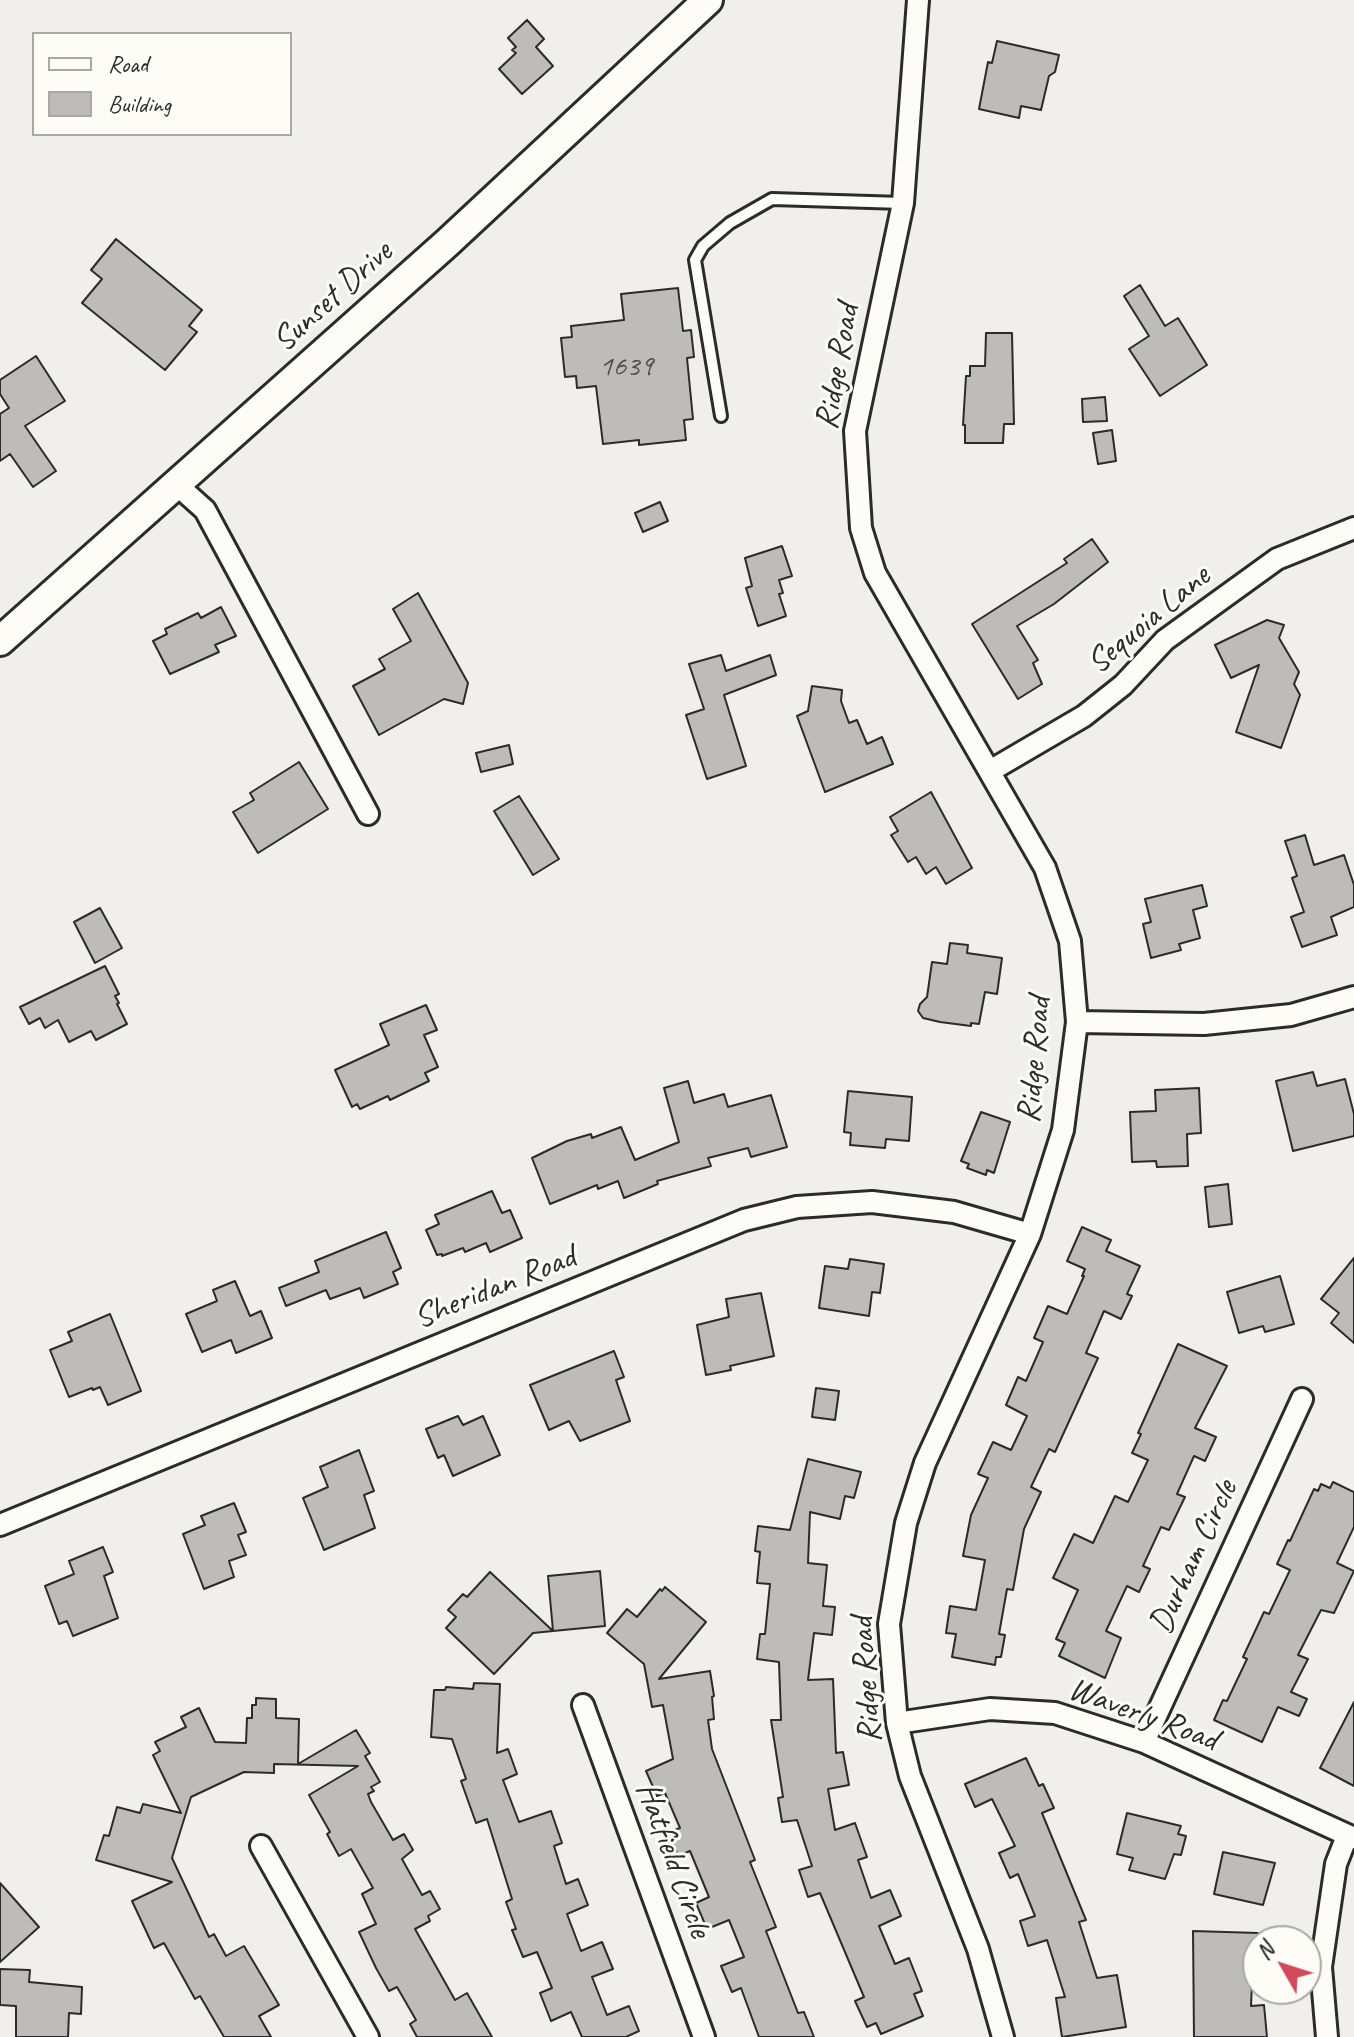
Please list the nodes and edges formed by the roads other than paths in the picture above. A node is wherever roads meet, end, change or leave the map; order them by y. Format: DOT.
graph roads {
  1 [pos="708,0"];
  2 [pos="918,0"];
  3 [pos="903,203"];
  4 [pos="721,416"];
  5 [pos="176,484"];
  6 [pos="1354,528"];
  7 [pos="0,641"];
  8 [pos="990,771"];
  9 [pos="368,814"];
  10 [pos="1354,997"];
  11 [pos="1077,1022"];
  12 [pos="1030,1234"];
  13 [pos="1302,1399"];
  14 [pos="0,1525"];
  15 [pos="583,1705"];
  16 [pos="897,1723"];
  17 [pos="1144,1742"];
  18 [pos="1350,1837"];
  19 [pos="261,1846"];
  20 [pos="368,2037"];
  21 [pos="704,2037"];
  22 [pos="1003,2037"];
  23 [pos="1327,2037"];
  1 -- 5 [label="main road, Sunset Drive"];
  2 -- 3 [label="street, Ridge Road"];
  3 -- 4 [label="lane"];
  3 -- 8 [label="street, Ridge Road"];
  5 -- 7 [label="main road, Sunset Drive"];
  5 -- 9 [label="street"];
  6 -- 8 [label="street, Sequoia Lane"];
  8 -- 11 [label="street, Ridge Road"];
  10 -- 11 [label="street"];
  11 -- 12 [label="street, Ridge Road"];
  12 -- 14 [label="street, Sheridan Road"];
  12 -- 16 [label="street, Ridge Road"];
  13 -- 17 [label="street, Durham Circle"];
  15 -- 21 [label="street, Hatfield Circle"];
  16 -- 17 [label="street, Waverly Road"];
  16 -- 22 [label="street, Ridge Road"];
  17 -- 18 [label="street, Waverly Road"];
  18 -- 23 [label="street"];
  19 -- 20 [label="street"];
}
